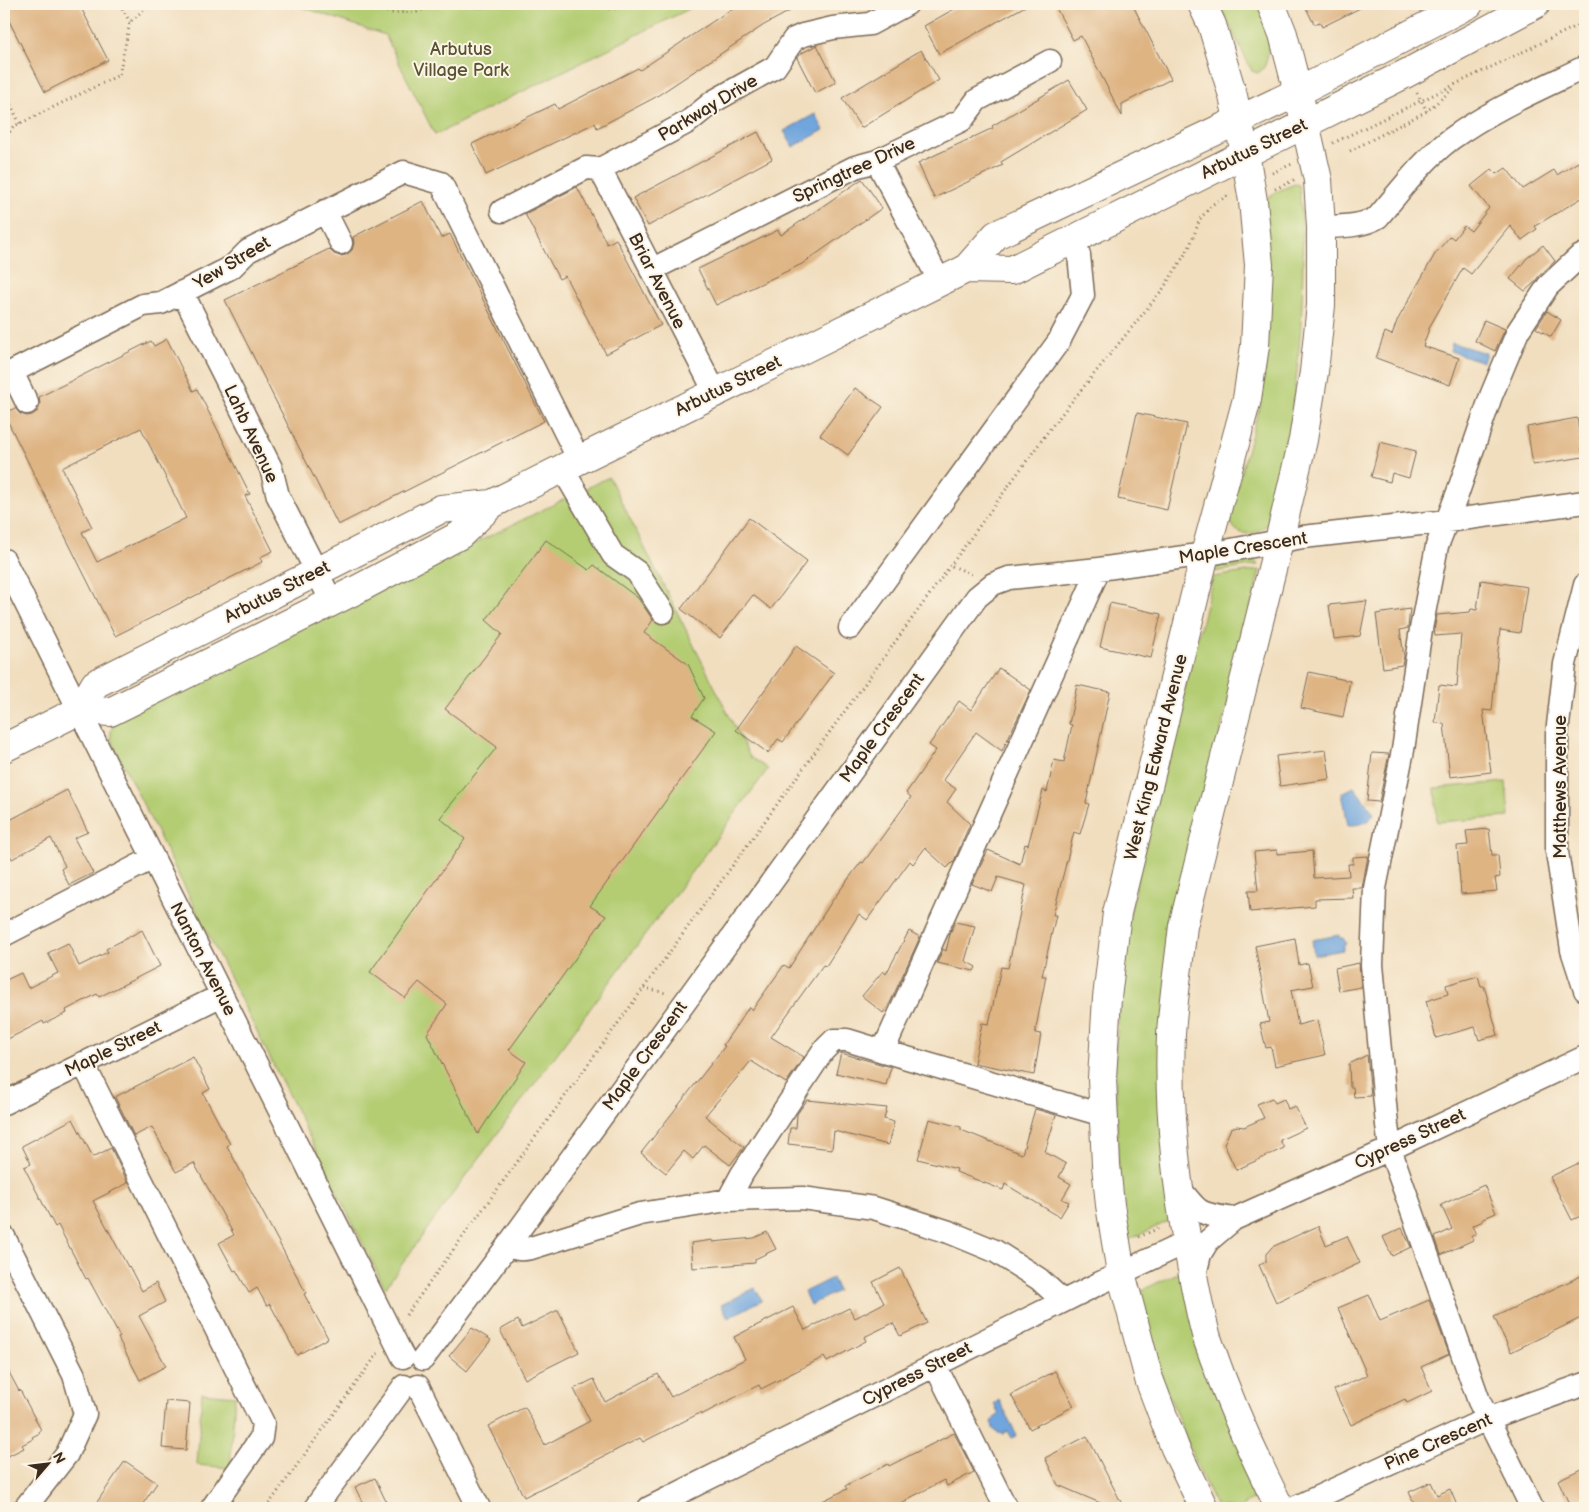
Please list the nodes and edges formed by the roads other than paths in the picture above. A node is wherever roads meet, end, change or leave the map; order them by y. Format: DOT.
graph roads {
  1 [pos="907,4"];
  2 [pos="1202,4"];
  3 [pos="1271,4"];
  4 [pos="1469,4"];
  5 [pos="1536,4"];
  6 [pos="1050,61"];
  7 [pos="1585,67"];
  8 [pos="1298,92"];
  9 [pos="1239,120"];
  10 [pos="1306,124"];
  11 [pos="1245,153"];
  12 [pos="878,161"];
  13 [pos="600,169"];
  14 [pos="502,211"];
  15 [pos="325,212"];
  16 [pos="1321,227"];
  17 [pos="1072,240"];
  18 [pos="341,242"];
  19 [pos="1585,254"];
  20 [pos="966,269"];
  21 [pos="651,270"];
  22 [pos="940,282"];
  23 [pos="182,292"];
  24 [pos="8,374"];
  25 [pos="715,392"];
  26 [pos="27,402"];
  27 [pos="570,464"];
  28 [pos="1585,502"];
  29 [pos="492,504"];
  30 [pos="1447,521"];
  31 [pos="1280,541"];
  32 [pos="1205,554"];
  33 [pos="4,560"];
  34 [pos="1099,569"];
  35 [pos="317,572"];
  36 [pos="1585,584"];
  37 [pos="332,602"];
  38 [pos="663,612"];
  39 [pos="850,628"];
  40 [pos="80,710"];
  41 [pos="4,748"];
  42 [pos="153,858"];
  43 [pos="4,935"];
  44 [pos="1585,990"];
  45 [pos="222,995"];
  46 [pos="883,1051"];
  47 [pos="1585,1057"];
  48 [pos="83,1063"];
  49 [pos="4,1103"];
  50 [pos="1103,1115"];
  51 [pos="1390,1149"];
  52 [pos="1178,1186"];
  53 [pos="728,1200"];
  54 [pos="1234,1219"];
  55 [pos="4,1237"];
  56 [pos="1187,1242"];
  57 [pos="508,1245"];
  58 [pos="1121,1273"];
  59 [pos="1194,1281"];
  60 [pos="1063,1301"];
  61 [pos="413,1358"];
  62 [pos="935,1365"];
  63 [pos="1585,1384"];
  64 [pos="411,1386"];
  65 [pos="1487,1419"];
  66 [pos="1266,1480"];
  67 [pos="999,1506"];
  68 [pos="25,1508"];
  69 [pos="212,1508"];
  70 [pos="316,1508"];
  71 [pos="479,1508"];
  72 [pos="649,1508"];
  73 [pos="1204,1508"];
  74 [pos="1261,1508"];
  75 [pos="1280,1508"];
  76 [pos="1294,1508"];
  77 [pos="1532,1508"];
  1 -- 13 [label="street, Parkway Drive"];
  2 -- 9 [label="main road, West King Edward Avenue"];
  3 -- 8 [label="main road"];
  4 -- 8 [label="main road, Arbutus Street"];
  5 -- 10 [label="main road, Arbutus Street"];
  6 -- 12 [label="street, Springtree Drive"];
  7 -- 16 [label="street"];
  8 -- 9 [label="main road, Arbutus Street"];
  8 -- 10 [label="main road"];
  9 -- 11 [label="main road, West King Edward Avenue"];
  9 -- 20 [label="main road, Arbutus Street"];
  10 -- 11 [label="main road, Arbutus Street"];
  10 -- 16 [label="main road"];
  11 -- 17 [label="main road, Arbutus Street"];
  11 -- 32 [label="main road, West King Edward Avenue"];
  12 -- 21 [label="street, Springtree Drive"];
  12 -- 22 [label="street"];
  13 -- 14 [label="street, Parkway Drive"];
  13 -- 21 [label="street, Briar Avenue"];
  15 -- 18 [label="street"];
  15 -- 23 [label="street, Yew Street"];
  15 -- 27 [label="street, Yew Street"];
  16 -- 31 [label="main road"];
  17 -- 20 [label="main road, Arbutus Street"];
  17 -- 39 [label="street"];
  19 -- 30 [label="street"];
  20 -- 22 [label="main road, Arbutus Street"];
  21 -- 25 [label="street, Briar Avenue"];
  22 -- 25 [label="main road, Arbutus Street"];
  23 -- 24 [label="street, Yew Street"];
  23 -- 35 [label="street, Lahb Avenue"];
  24 -- 26 [label="street"];
  25 -- 27 [label="main road, Arbutus Street"];
  27 -- 29 [label="main road, Arbutus Street"];
  27 -- 38 [label="street"];
  28 -- 30 [label="street, Maple Crescent"];
  29 -- 35 [label="main road, Arbutus Street"];
  29 -- 37 [label="main road, Arbutus Street"];
  30 -- 31 [label="street, Maple Crescent"];
  30 -- 51 [label="street"];
  31 -- 32 [label="street, Maple Crescent"];
  31 -- 52 [label="main road"];
  32 -- 34 [label="street, Maple Crescent"];
  32 -- 50 [label="main road, West King Edward Avenue"];
  33 -- 40 [label="street, Nanton Avenue"];
  34 -- 46 [label="street"];
  34 -- 57 [label="street, Maple Crescent"];
  35 -- 37 [label="street, Lahb Avenue"];
  35 -- 40 [label="main road, Arbutus Street"];
  36 -- 44 [label="street, Matthews Avenue"];
  37 -- 40 [label="main road, Arbutus Street"];
  40 -- 41 [label="main road"];
  40 -- 42 [label="street, Nanton Avenue"];
  42 -- 43 [label="street"];
  42 -- 45 [label="street, Nanton Avenue"];
  45 -- 48 [label="street, Maple Street"];
  45 -- 61 [label="street, Nanton Avenue"];
  46 -- 50 [label="street"];
  46 -- 53 [label="street"];
  47 -- 51 [label="street, Cypress Street"];
  48 -- 49 [label="street, Maple Street"];
  48 -- 69 [label="street"];
  50 -- 58 [label="main road, West King Edward Avenue"];
  51 -- 54 [label="street, Cypress Street"];
  51 -- 65 [label="street"];
  52 -- 54 [label="street"];
  52 -- 56 [label="main road"];
  53 -- 57 [label="street"];
  53 -- 60 [label="street"];
  54 -- 59 [label="street, Cypress Street"];
  55 -- 68 [label="street"];
  56 -- 58 [label="street, Cypress Street"];
  56 -- 59 [label="main road"];
  57 -- 61 [label="street, Maple Crescent"];
  58 -- 60 [label="street, Cypress Street"];
  58 -- 73 [label="main road, West King Edward Avenue"];
  59 -- 66 [label="main road"];
  60 -- 62 [label="street, Cypress Street"];
  61 -- 64 [label="street"];
  62 -- 67 [label="street"];
  62 -- 72 [label="street, Cypress Street"];
  63 -- 65 [label="street, Pine Crescent"];
  64 -- 70 [label="street"];
  64 -- 71 [label="street"];
  65 -- 76 [label="street, Pine Crescent"];
  65 -- 77 [label="street"];
  66 -- 74 [label="street"];
  66 -- 75 [label="main road"];
}
